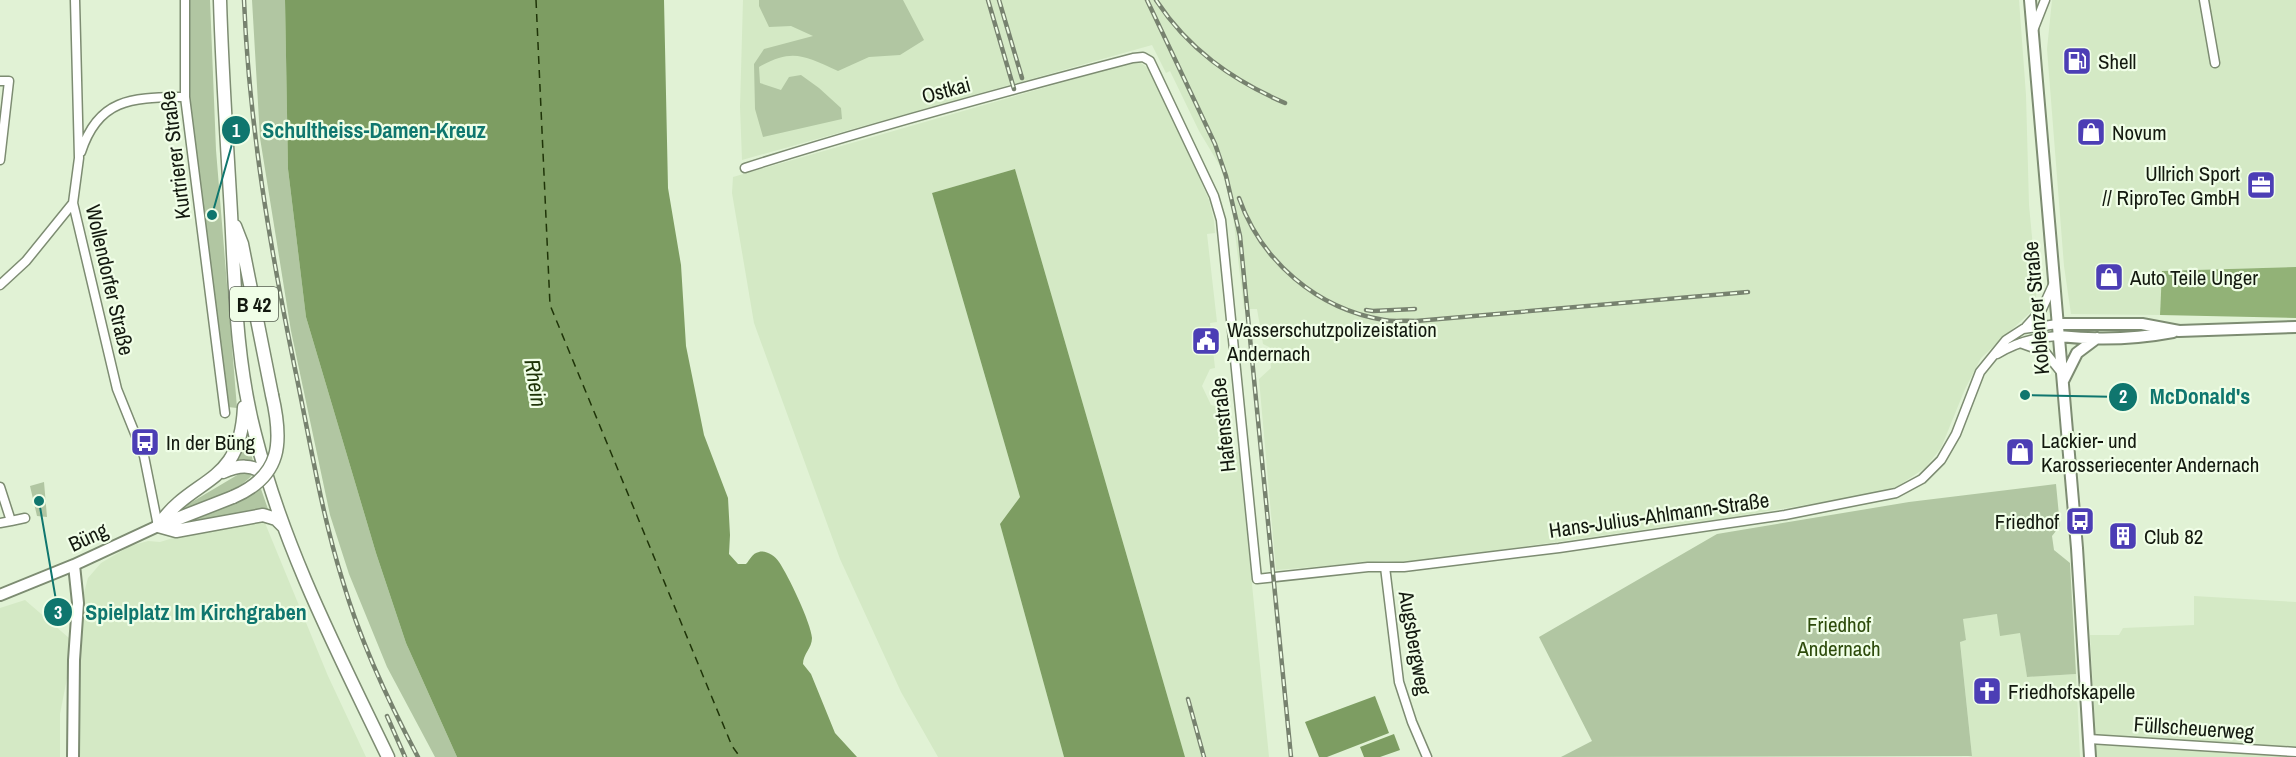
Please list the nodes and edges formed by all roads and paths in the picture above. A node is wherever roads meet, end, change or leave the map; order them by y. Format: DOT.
graph roads {
  1 [pos="75,0"];
  2 [pos="185,0"];
  3 [pos="220,0"];
  4 [pos="2030,0"];
  5 [pos="2045,0"];
  6 [pos="2204,0"];
  7 [pos="2032,32"];
  8 [pos="2215,63"];
  9 [pos="1154,66"];
  10 [pos="0,81"];
  11 [pos="185,97"];
  12 [pos="79,158"];
  13 [pos="0,160"];
  14 [pos="746,168"];
  15 [pos="73,203"];
  16 [pos="231,214"];
  17 [pos="0,285"];
  18 [pos="2053,285"];
  19 [pos="2057,324"];
  20 [pos="2296,327"];
  21 [pos="2023,329"];
  22 [pos="2179,331"];
  23 [pos="2058,336"];
  24 [pos="2097,338"];
  25 [pos="2019,343"];
  26 [pos="1989,359"];
  27 [pos="2062,379"];
  28 [pos="245,391"];
  29 [pos="225,413"];
  30 [pos="219,474"];
  31 [pos="265,474"];
  32 [pos="0,487"];
  33 [pos="25,518"];
  34 [pos="11,521"];
  35 [pos="0,523"];
  36 [pos="158,526"];
  37 [pos="285,530"];
  38 [pos="74,565"];
  39 [pos="1385,567"];
  40 [pos="1257,579"];
  41 [pos="0,595"];
  42 [pos="2089,740"];
  43 [pos="2296,752"];
  44 [pos="73,757"];
  45 [pos="388,757"];
  46 [pos="1427,757"];
  47 [pos="2090,757"];
  1 -- 12 [label="street, Wollendorfer Straße"];
  2 -- 11 [label="street, Kurtrierer Straße"];
  3 -- 16 [label="main road, B 42"];
  4 -- 7 [label="street, Koblenzer Straße"];
  5 -- 7 [label="street"];
  6 -- 8 [label="street"];
  7 -- 18 [label="street, Koblenzer Straße"];
  9 -- 14 [label="street, Ostkai"];
  9 -- 40 [label="street, Hafenstraße"];
  10 -- 13 [label="street"];
  11 -- 12 [label="street"];
  11 -- 29 [label="street, Kurtrierer Straße"];
  12 -- 15 [label="street, Wollendorfer Straße"];
  15 -- 17 [label="street"];
  15 -- 36 [label="street, Wollendorfer Straße"];
  16 -- 28 [label="main road, B 42"];
  16 -- 36 [label="main road, B 42, bridge"];
  18 -- 19 [label="street, Koblenzer Straße"];
  18 -- 21 [label="street, Hans-Julius-Ahlmann-Straße"];
  19 -- 21 [label="street, Hans-Julius-Ahlmann-Straße"];
  19 -- 22 [label="street"];
  19 -- 23 [label="street, Koblenzer Straße"];
  20 -- 22 [label="street"];
  21 -- 26 [label="street, Hans-Julius-Ahlmann-Straße"];
  22 -- 24 [label="street"];
  23 -- 24 [label="street"];
  23 -- 25 [label="street"];
  23 -- 27 [label="street, Koblenzer Straße"];
  24 -- 27 [label="street"];
  25 -- 26 [label="street"];
  25 -- 27 [label="street"];
  26 -- 39 [label="street, Hans-Julius-Ahlmann-Straße"];
  27 -- 42 [label="street, Koblenzer Straße"];
  28 -- 30 [label="main road, B 42"];
  28 -- 31 [label="main road, B 42"];
  30 -- 31 [label="main road, B 42"];
  30 -- 36 [label="main road, B 42"];
  31 -- 37 [label="main road, B 42"];
  32 -- 34 [label="street"];
  33 -- 34 [label="street"];
  34 -- 35 [label="street"];
  36 -- 37 [label="main road"];
  36 -- 38 [label="street, Büng"];
  37 -- 45 [label="main road, B 42"];
  38 -- 41 [label="street, Büng"];
  38 -- 44 [label="street"];
  39 -- 40 [label="street, Hans-Julius-Ahlmann-Straße"];
  39 -- 46 [label="street, Augsbergweg"];
  42 -- 43 [label="street, Füllscheuerweg"];
  42 -- 47 [label="street, Koblenzer Straße"];
}
